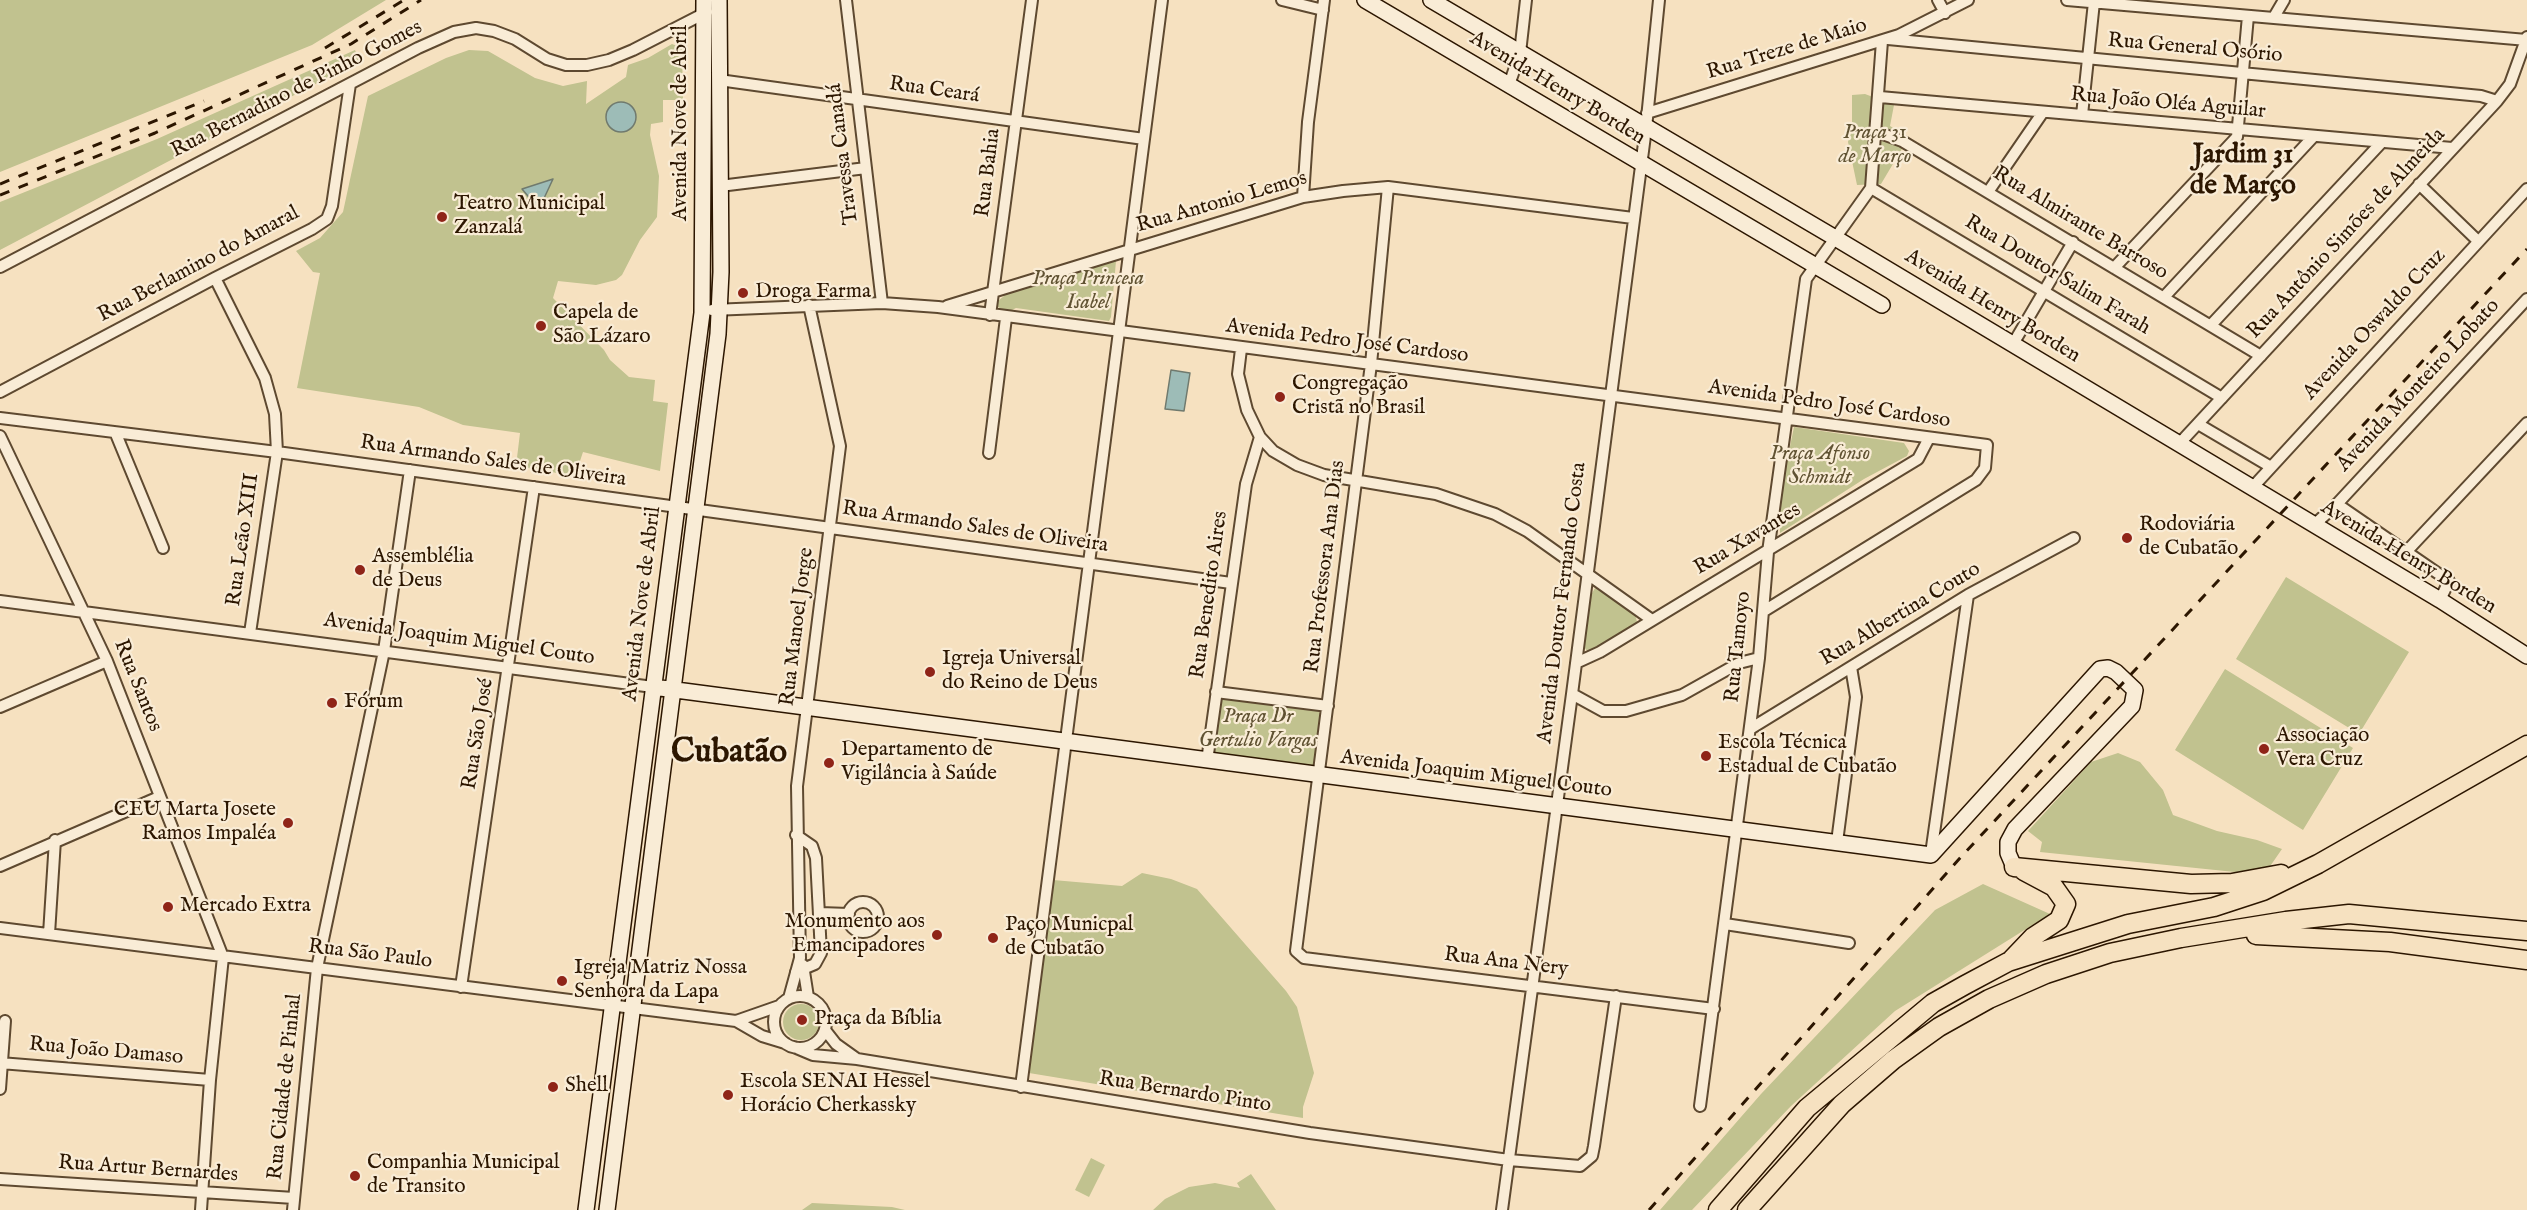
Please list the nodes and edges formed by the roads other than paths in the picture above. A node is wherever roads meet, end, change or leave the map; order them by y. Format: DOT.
graph roads {
  1 [pos="846,0"];
  2 [pos="1032,0"];
  3 [pos="1162,0"];
  4 [pos="1282,0"];
  5 [pos="1365,0"];
  6 [pos="1431,0"];
  7 [pos="1526,0"];
  8 [pos="1659,0"];
  9 [pos="1938,0"];
  10 [pos="2067,0"];
  11 [pos="2284,0"];
  12 [pos="1963,1"];
  13 [pos="2094,2"];
  14 [pos="719,3"];
  15 [pos="1324,5"];
  16 [pos="703,7"];
  17 [pos="1945,13"];
  18 [pos="2248,16"];
  19 [pos="2274,17"];
  20 [pos="2526,39"];
  21 [pos="1885,40"];
  22 [pos="1520,53"];
  23 [pos="2088,59"];
  24 [pos="2242,72"];
  25 [pos="719,80"];
  26 [pos="350,84"];
  27 [pos="1509,85"];
  28 [pos="1880,97"];
  29 [pos="858,101"];
  30 [pos="2497,101"];
  31 [pos="2043,112"];
  32 [pos="2082,115"];
  33 [pos="1646,121"];
  34 [pos="1016,122"];
  35 [pos="2238,130"];
  36 [pos="1877,132"];
  37 [pos="2313,137"];
  38 [pos="1144,140"];
  39 [pos="2381,143"];
  40 [pos="2452,148"];
  41 [pos="1640,162"];
  42 [pos="866,168"];
  43 [pos="2419,184"];
  44 [pos="720,186"];
  45 [pos="1388,187"];
  46 [pos="1871,188"];
  47 [pos="2527,189"];
  48 [pos="1988,192"];
  49 [pos="1303,196"];
  50 [pos="1633,218"];
  51 [pos="1837,239"];
  52 [pos="2478,241"];
  53 [pos="2073,242"];
  54 [pos="1129,250"];
  55 [pos="1814,266"];
  56 [pos="0,267"];
  57 [pos="2114,268"];
  58 [pos="215,278"];
  59 [pos="993,292"];
  60 [pos="2044,292"];
  61 [pos="2164,297"];
  62 [pos="2527,299"];
  63 [pos="882,303"];
  64 [pos="809,305"];
  65 [pos="1882,305"];
  66 [pos="938,307"];
  67 [pos="720,309"];
  68 [pos="702,313"];
  69 [pos="990,315"];
  70 [pos="1006,318"];
  71 [pos="2211,325"];
  72 [pos="1118,332"];
  73 [pos="2013,344"];
  74 [pos="1241,349"];
  75 [pos="2261,356"];
  76 [pos="1371,363"];
  77 [pos="0,392"];
  78 [pos="1609,395"];
  79 [pos="2222,398"];
  80 [pos="0,418"];
  81 [pos="1786,419"];
  82 [pos="2527,423"];
  83 [pos="2198,424"];
  84 [pos="116,434"];
  85 [pos="0,436"];
  86 [pos="1260,437"];
  87 [pos="1929,438"];
  88 [pos="2179,444"];
  89 [pos="277,452"];
  90 [pos="989,453"];
  91 [pos="2271,467"];
  92 [pos="410,470"];
  93 [pos="1357,482"];
  94 [pos="534,487"];
  95 [pos="2252,488"];
  96 [pos="2337,504"];
  97 [pos="677,507"];
  98 [pos="695,509"];
  99 [pos="2314,525"];
  100 [pos="831,528"];
  101 [pos="2074,537"];
  102 [pos="163,548"];
  103 [pos="1768,552"];
  104 [pos="2406,552"];
  105 [pos="1088,564"];
  106 [pos="1586,574"];
  107 [pos="1231,583"];
  108 [pos="1968,595"];
  109 [pos="2440,600"];
  110 [pos="0,601"];
  111 [pos="1764,611"];
  112 [pos="85,612"];
  113 [pos="1652,620"];
  114 [pos="250,633"];
  115 [pos="384,651"];
  116 [pos="2527,656"];
  117 [pos="1759,658"];
  118 [pos="107,660"];
  119 [pos="1576,663"];
  120 [pos="509,667"];
  121 [pos="1851,668"];
  122 [pos="653,687"];
  123 [pos="673,689"];
  124 [pos="1216,692"];
  125 [pos="1572,694"];
  126 [pos="1328,706"];
  127 [pos="0,707"];
  128 [pos="807,707"];
  129 [pos="1750,729"];
  130 [pos="1064,741"];
  131 [pos="2527,745"];
  132 [pos="1208,761"];
  133 [pos="1318,775"];
  134 [pos="159,797"];
  135 [pos="1556,806"];
  136 [pos="1737,830"];
  137 [pos="796,835"];
  138 [pos="55,840"];
  139 [pos="1837,842"];
  140 [pos="1931,855"];
  141 [pos="2318,864"];
  142 [pos="0,866"];
  143 [pos="2014,867"];
  144 [pos="820,913"];
  145 [pos="849,914"];
  146 [pos="2527,923"];
  147 [pos="1725,924"];
  148 [pos="0,928"];
  149 [pos="2518,929"];
  150 [pos="49,934"];
  151 [pos="2221,934"];
  152 [pos="1849,943"];
  153 [pos="1296,951"];
  154 [pos="223,957"];
  155 [pos="2527,960"];
  156 [pos="2008,962"];
  157 [pos="318,968"];
  158 [pos="800,971"];
  159 [pos="1532,985"];
  160 [pos="461,987"];
  161 [pos="1616,996"];
  162 [pos="808,997"];
  163 [pos="789,998"];
  164 [pos="612,1006"];
  165 [pos="780,1006"];
  166 [pos="632,1008"];
  167 [pos="1714,1009"];
  168 [pos="5,1021"];
  169 [pos="736,1022"];
  170 [pos="825,1030"];
  171 [pos="790,1045"];
  172 [pos="857,1059"];
  173 [pos="1,1064"];
  174 [pos="210,1080"];
  175 [pos="1021,1087"];
  176 [pos="0,1089"];
  177 [pos="1700,1106"];
  178 [pos="1509,1160"];
  179 [pos="0,1179"];
  180 [pos="202,1194"];
  181 [pos="294,1198"];
  182 [pos="201,1210"];
  183 [pos="293,1210"];
  184 [pos="586,1210"];
  185 [pos="607,1210"];
  186 [pos="1502,1210"];
  187 [pos="1718,1210"];
  188 [pos="1747,1210"];
  1 -- 29 [label="street, Travessa Canadá"];
  2 -- 34 [label="street, Rua Bahia"];
  3 -- 38 [label="street"];
  4 -- 15 [label="street"];
  5 -- 27 [label="street, Avenida Henry Borden"];
  6 -- 22 [label="street, Avenida Henry Borden"];
  7 -- 22 [label="street"];
  8 -- 33 [label="street, Avenida Doutor Fernando Costa"];
  9 -- 17 [label="street"];
  10 -- 13 [label="street"];
  11 -- 19 [label="street"];
  12 -- 17 [label="street, Rua Treze de Maio"];
  13 -- 18 [label="street"];
  13 -- 23 [label="street"];
  14 -- 16 [label="street, Rua Bernadino de Pinho Gomes"];
  14 -- 25 [label="street, Avenida Nove de Abril"];
  15 -- 49 [label="street"];
  16 -- 26 [label="street, Rua Bernadino de Pinho Gomes"];
  16 -- 68 [label="street, Avenida Nove de Abril"];
  17 -- 21 [label="street, Rua Treze de Maio"];
  18 -- 19 [label="street"];
  18 -- 24 [label="street"];
  19 -- 20 [label="street"];
  20 -- 30 [label="street, Rua Antônio Simões de Almeida"];
  21 -- 23 [label="street, Rua General Osório"];
  21 -- 28 [label="street"];
  21 -- 33 [label="street, Rua Treze de Maio"];
  22 -- 27 [label="street"];
  22 -- 33 [label="street, Avenida Henry Borden"];
  23 -- 24 [label="street, Rua General Osório"];
  23 -- 32 [label="street"];
  24 -- 30 [label="street, Rua General Osório"];
  24 -- 35 [label="street"];
  25 -- 29 [label="street, Rua Ceará"];
  25 -- 44 [label="street, Avenida Nove de Abril"];
  26 -- 56 [label="street, Rua Bernadino de Pinho Gomes"];
  26 -- 58 [label="street, Rua Berlamino do Amaral"];
  27 -- 41 [label="street, Avenida Henry Borden"];
  28 -- 31 [label="street, Rua João Oléa Aguilar"];
  28 -- 36 [label="street"];
  29 -- 34 [label="street, Rua Ceará"];
  29 -- 42 [label="street, Travessa Canadá"];
  30 -- 40 [label="street, Rua Antônio Simões de Almeida"];
  31 -- 32 [label="street, Rua João Oléa Aguilar"];
  31 -- 48 [label="street"];
  32 -- 35 [label="street, Rua João Oléa Aguilar"];
  33 -- 41 [label="street, Avenida Doutor Fernando Costa"];
  33 -- 51 [label="street, Avenida Henry Borden"];
  34 -- 38 [label="street, Rua Ceará"];
  34 -- 59 [label="street, Rua Bahia"];
  35 -- 37 [label="street, Rua João Oléa Aguilar"];
  35 -- 57 [label="street"];
  36 -- 46 [label="street"];
  36 -- 48 [label="street, Rua Almirante Barroso"];
  37 -- 39 [label="street, Rua João Oléa Aguilar"];
  37 -- 61 [label="street"];
  38 -- 54 [label="street"];
  39 -- 40 [label="street, Rua João Oléa Aguilar"];
  39 -- 71 [label="street"];
  40 -- 43 [label="street, Rua Antônio Simões de Almeida"];
  41 -- 50 [label="street, Avenida Doutor Fernando Costa"];
  41 -- 55 [label="street, Avenida Henry Borden"];
  42 -- 44 [label="street"];
  42 -- 63 [label="street, Travessa Canadá"];
  43 -- 52 [label="street"];
  43 -- 75 [label="street, Rua Antônio Simões de Almeida"];
  44 -- 67 [label="street, Avenida Nove de Abril"];
  45 -- 49 [label="street, Rua Antonio Lemos"];
  45 -- 50 [label="street, Rua Antonio Lemos"];
  45 -- 76 [label="street, Rua Professora Ana Dias"];
  46 -- 51 [label="street"];
  46 -- 60 [label="street, Rua Doutor Salim Farah"];
  47 -- 52 [label="street, Avenida Oswaldo Cruz"];
  48 -- 53 [label="street, Rua Almirante Barroso"];
  49 -- 54 [label="street, Rua Antonio Lemos"];
  50 -- 78 [label="street, Avenida Doutor Fernando Costa"];
  51 -- 55 [label="street"];
  51 -- 73 [label="street, Avenida Henry Borden"];
  52 -- 91 [label="street, Avenida Oswaldo Cruz"];
  53 -- 57 [label="street, Rua Almirante Barroso"];
  53 -- 60 [label="street"];
  54 -- 59 [label="street, Rua Antonio Lemos"];
  54 -- 72 [label="street"];
  55 -- 65 [label="street, Avenida Henry Borden"];
  55 -- 81 [label="street, Rua Tamoyo"];
  57 -- 61 [label="street, Rua Almirante Barroso"];
  58 -- 77 [label="street, Rua Berlamino do Amaral"];
  58 -- 89 [label="street, Rua Leão XIII"];
  59 -- 66 [label="street, Rua Antonio Lemos"];
  59 -- 69 [label="street, Rua Bahia"];
  60 -- 73 [label="street"];
  60 -- 79 [label="street, Rua Doutor Salim Farah"];
  61 -- 71 [label="street, Rua Almirante Barroso"];
  62 -- 96 [label="street, Avenida Monteiro Lobato"];
  63 -- 64 [label="street, Avenida Pedro José Cardoso"];
  63 -- 66 [label="street, Avenida Pedro José Cardoso"];
  64 -- 67 [label="street, Avenida Pedro José Cardoso"];
  64 -- 100 [label="street, Rua Manoel Jorge"];
  66 -- 69 [label="street, Avenida Pedro José Cardoso"];
  67 -- 68 [label="street, Avenida Pedro José Cardoso"];
  67 -- 98 [label="street, Avenida Nove de Abril"];
  68 -- 97 [label="street, Avenida Nove de Abril"];
  69 -- 70 [label="street, Avenida Pedro José Cardoso"];
  70 -- 72 [label="street, Avenida Pedro José Cardoso"];
  70 -- 90 [label="street"];
  71 -- 75 [label="street, Rua Almirante Barroso"];
  72 -- 74 [label="street, Avenida Pedro José Cardoso"];
  72 -- 105 [label="street"];
  73 -- 88 [label="street, Avenida Henry Borden"];
  74 -- 76 [label="street, Avenida Pedro José Cardoso"];
  74 -- 86 [label="street"];
  75 -- 79 [label="street, Rua Antônio Simões de Almeida"];
  76 -- 78 [label="street, Avenida Pedro José Cardoso"];
  76 -- 93 [label="street, Rua Professora Ana Dias"];
  78 -- 81 [label="street, Avenida Pedro José Cardoso"];
  78 -- 106 [label="street, Avenida Doutor Fernando Costa"];
  79 -- 83 [label="street, Rua Antônio Simões de Almeida"];
  80 -- 84 [label="street, Rua Armando Sales de Oliveira"];
  81 -- 87 [label="street, Avenida Pedro José Cardoso"];
  81 -- 103 [label="street, Rua Tamoyo"];
  82 -- 104 [label="street"];
  83 -- 88 [label="street, Rua Antônio Simões de Almeida"];
  83 -- 91 [label="street"];
  84 -- 89 [label="street, Rua Armando Sales de Oliveira"];
  84 -- 102 [label="street"];
  85 -- 112 [label="street, Rua Santos"];
  86 -- 93 [label="street"];
  86 -- 107 [label="street, Rua Benedito Aires"];
  87 -- 103 [label="street, Rua Xavantes"];
  87 -- 111 [label="street, Avenida Pedro José Cardoso"];
  88 -- 95 [label="street, Avenida Henry Borden"];
  89 -- 92 [label="street, Rua Armando Sales de Oliveira"];
  89 -- 114 [label="street, Rua Leão XIII"];
  91 -- 95 [label="street, Avenida Oswaldo Cruz"];
  92 -- 94 [label="street, Rua Armando Sales de Oliveira"];
  92 -- 115 [label="street, Rua Cidade de Pinhal"];
  93 -- 106 [label="street"];
  93 -- 126 [label="street, Rua Professora Ana Dias"];
  94 -- 97 [label="street, Rua Armando Sales de Oliveira"];
  94 -- 120 [label="street, Rua São José"];
  95 -- 99 [label="street, Avenida Henry Borden"];
  96 -- 99 [label="street, Avenida Monteiro Lobato"];
  96 -- 104 [label="street"];
  97 -- 98 [label="street, Rua Armando Sales de Oliveira"];
  97 -- 122 [label="street, Avenida Nove de Abril"];
  98 -- 100 [label="street, Rua Armando Sales de Oliveira"];
  98 -- 123 [label="street, Avenida Nove de Abril"];
  99 -- 109 [label="street, Avenida Henry Borden"];
  100 -- 105 [label="street, Rua Armando Sales de Oliveira"];
  100 -- 128 [label="street, Rua Manoel Jorge"];
  101 -- 108 [label="street, Rua Albertina Couto"];
  103 -- 111 [label="street, Rua Tamoyo"];
  103 -- 113 [label="street, Rua Xavantes"];
  104 -- 109 [label="street"];
  105 -- 107 [label="street, Rua Armando Sales de Oliveira"];
  105 -- 130 [label="street"];
  106 -- 113 [label="street"];
  106 -- 119 [label="street, Avenida Doutor Fernando Costa"];
  107 -- 124 [label="street, Rua Benedito Aires"];
  108 -- 121 [label="street, Rua Albertina Couto"];
  108 -- 140 [label="street"];
  109 -- 116 [label="street, Avenida Henry Borden"];
  110 -- 112 [label="street, Avenida Joaquim Miguel Couto"];
  111 -- 117 [label="street, Rua Tamoyo"];
  112 -- 114 [label="street, Avenida Joaquim Miguel Couto"];
  112 -- 118 [label="street, Rua Santos"];
  113 -- 119 [label="street, Rua Xavantes"];
  114 -- 115 [label="street, Avenida Joaquim Miguel Couto"];
  115 -- 120 [label="street, Avenida Joaquim Miguel Couto"];
  115 -- 157 [label="street, Rua Cidade de Pinhal"];
  117 -- 125 [label="street"];
  117 -- 129 [label="street, Rua Tamoyo"];
  118 -- 127 [label="street"];
  118 -- 134 [label="street, Rua Santos"];
  119 -- 125 [label="street, Avenida Doutor Fernando Costa"];
  120 -- 122 [label="street, Avenida Joaquim Miguel Couto"];
  120 -- 160 [label="street, Rua São José"];
  121 -- 129 [label="street, Rua Albertina Couto"];
  121 -- 139 [label="street"];
  122 -- 123 [label="street, Avenida Joaquim Miguel Couto"];
  122 -- 164 [label="street, Avenida Nove de Abril"];
  123 -- 128 [label="street, Avenida Joaquim Miguel Couto"];
  123 -- 166 [label="street, Avenida Nove de Abril"];
  124 -- 126 [label="street"];
  124 -- 132 [label="street, Rua Benedito Aires"];
  125 -- 135 [label="street, Avenida Doutor Fernando Costa"];
  126 -- 133 [label="street, Rua Professora Ana Dias"];
  128 -- 130 [label="street, Avenida Joaquim Miguel Couto"];
  128 -- 137 [label="street, Rua Manoel Jorge"];
  129 -- 136 [label="street, Rua Tamoyo"];
  130 -- 132 [label="street, Avenida Joaquim Miguel Couto"];
  130 -- 175 [label="street"];
  131 -- 141 [label="highway"];
  132 -- 133 [label="street, Avenida Joaquim Miguel Couto"];
  133 -- 135 [label="street, Avenida Joaquim Miguel Couto"];
  133 -- 153 [label="street, Rua Professora Ana Dias"];
  134 -- 138 [label="street"];
  134 -- 154 [label="street, Rua Santos"];
  135 -- 136 [label="street, Avenida Joaquim Miguel Couto"];
  135 -- 159 [label="street, Avenida Doutor Fernando Costa"];
  136 -- 139 [label="street, Avenida Joaquim Miguel Couto"];
  136 -- 147 [label="street, Rua Tamoyo"];
  137 -- 144 [label="street"];
  137 -- 158 [label="street, Rua Manoel Jorge"];
  138 -- 142 [label="street"];
  138 -- 150 [label="street"];
  139 -- 140 [label="street, Avenida Joaquim Miguel Couto"];
  140 -- 143 [label="street"];
  141 -- 143 [label="highway"];
  141 -- 156 [label="highway"];
  143 -- 156 [label="highway"];
  144 -- 145 [label="street"];
  144 -- 158 [label="street"];
  146 -- 149 [label="highway"];
  147 -- 152 [label="street"];
  147 -- 167 [label="street, Rua Tamoyo"];
  148 -- 150 [label="street, Rua São Paulo"];
  149 -- 151 [label="highway"];
  150 -- 154 [label="street, Rua São Paulo"];
  151 -- 155 [label="highway"];
  151 -- 188 [label="highway"];
  153 -- 159 [label="street, Rua Ana Nery"];
  154 -- 157 [label="street, Rua São Paulo"];
  154 -- 174 [label="street"];
  156 -- 187 [label="highway"];
  157 -- 160 [label="street, Rua São Paulo"];
  157 -- 181 [label="street, Rua Cidade de Pinhal"];
  158 -- 162 [label="street, Rua Manoel Jorge"];
  158 -- 163 [label="street, Rua Manoel Jorge"];
  159 -- 161 [label="street, Rua Ana Nery"];
  159 -- 178 [label="street, Avenida Doutor Fernando Costa"];
  160 -- 164 [label="street, Rua São Paulo"];
  161 -- 167 [label="street, Rua Ana Nery"];
  161 -- 178 [label="street, Rua Bernardo Pinto"];
  162 -- 163 [label="street"];
  162 -- 170 [label="street"];
  163 -- 165 [label="street"];
  164 -- 166 [label="street, Rua São Paulo"];
  164 -- 184 [label="street, Avenida Nove de Abril"];
  165 -- 169 [label="street, Rua São Paulo"];
  165 -- 171 [label="street"];
  166 -- 169 [label="street, Rua São Paulo"];
  166 -- 185 [label="street, Avenida Nove de Abril"];
  167 -- 177 [label="street, Rua Tamoyo"];
  168 -- 173 [label="street"];
  169 -- 171 [label="street, Rua São Paulo"];
  170 -- 171 [label="street"];
  170 -- 172 [label="street, Rua Bernardo Pinto"];
  171 -- 172 [label="street, Rua Bernardo Pinto"];
  172 -- 175 [label="street, Rua Bernardo Pinto"];
  173 -- 174 [label="street, Rua João Damaso"];
  173 -- 176 [label="street"];
  174 -- 180 [label="street"];
  175 -- 178 [label="street, Rua Bernardo Pinto"];
  178 -- 186 [label="street, Avenida Doutor Fernando Costa"];
  179 -- 180 [label="street, Rua Artur Bernardes"];
  180 -- 181 [label="street, Rua Artur Bernardes"];
  180 -- 182 [label="street"];
  181 -- 183 [label="street, Rua Cidade de Pinhal"];
}
